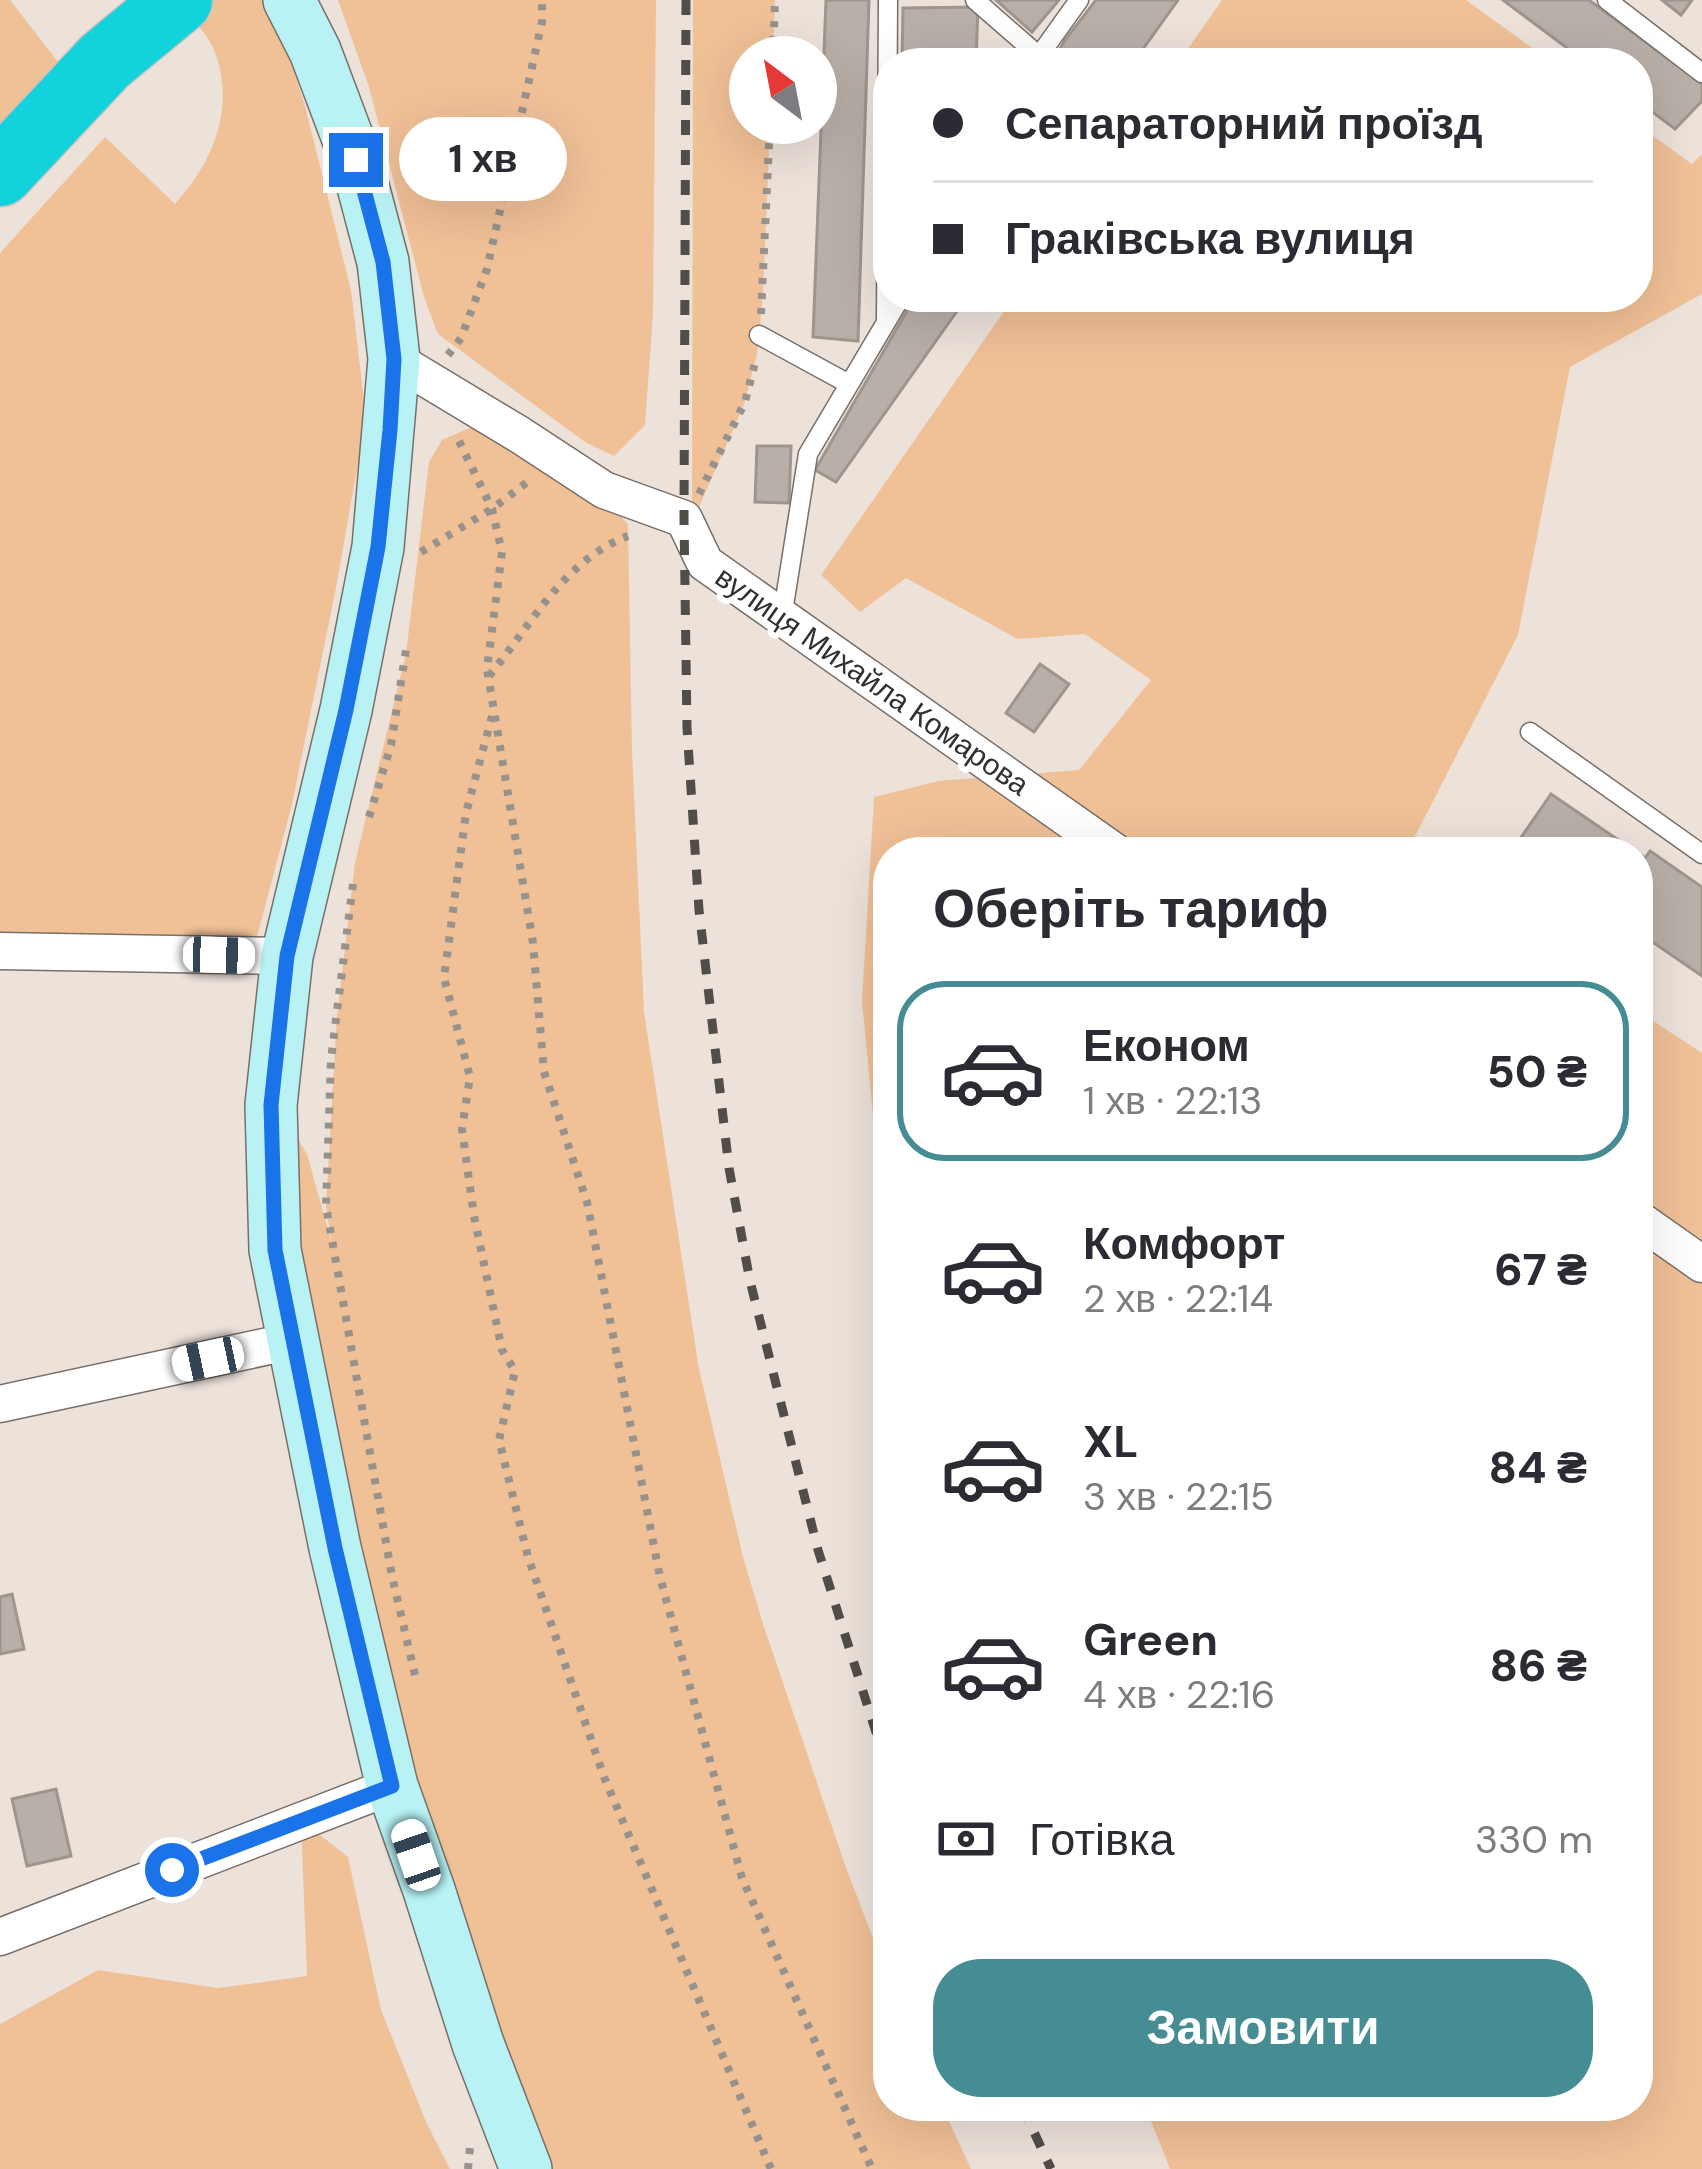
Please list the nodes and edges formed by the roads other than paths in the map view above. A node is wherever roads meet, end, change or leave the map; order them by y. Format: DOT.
graph roads {
  1 [pos="179,0"];
  2 [pos="289,0"];
  3 [pos="888,0"];
  4 [pos="975,0"];
  5 [pos="1079,0"];
  6 [pos="1607,0"];
  7 [pos="1702,46"];
  8 [pos="888,48"];
  9 [pos="1025,48"];
  10 [pos="1045,48"];
  11 [pos="1701,73"];
  12 [pos="0,173"];
  13 [pos="886,312"];
  14 [pos="892,312"];
  15 [pos="886,322"];
  16 [pos="759,335"];
  17 [pos="412,370"];
  18 [pos="849,384"];
  19 [pos="782,618"];
  20 [pos="1529,732"];
  21 [pos="1094,837"];
  22 [pos="1702,854"];
  23 [pos="0,952"];
  24 [pos="287,956"];
  25 [pos="1653,1230"];
  26 [pos="1702,1264"];
  27 [pos="292,1341"];
  28 [pos="0,1404"];
  29 [pos="392,1786"];
  30 [pos="0,1937"];
  31 [pos="526,2169"];
  1 -- 12 [label="highway"];
  2 -- 17 [label="street"];
  3 -- 8 [label="lane"];
  4 -- 9 [label="lane"];
  5 -- 10 [label="lane"];
  6 -- 11 [label="lane"];
  7 -- 11 [label="lane"];
  13 -- 15 [label="lane"];
  14 -- 15 [label="lane"];
  15 -- 18 [label="lane"];
  16 -- 18 [label="lane"];
  17 -- 19 [label="street, вулиця Михайла Комарова"];
  17 -- 24 [label="street"];
  18 -- 19 [label="lane"];
  19 -- 21 [label="street, вулиця Михайла Комарова"];
  20 -- 22 [label="lane"];
  23 -- 24 [label="street"];
  24 -- 27 [label="street"];
  25 -- 26 [label="street"];
  27 -- 28 [label="street"];
  27 -- 29 [label="street"];
  29 -- 30 [label="street"];
  29 -- 31 [label="street"];
}
